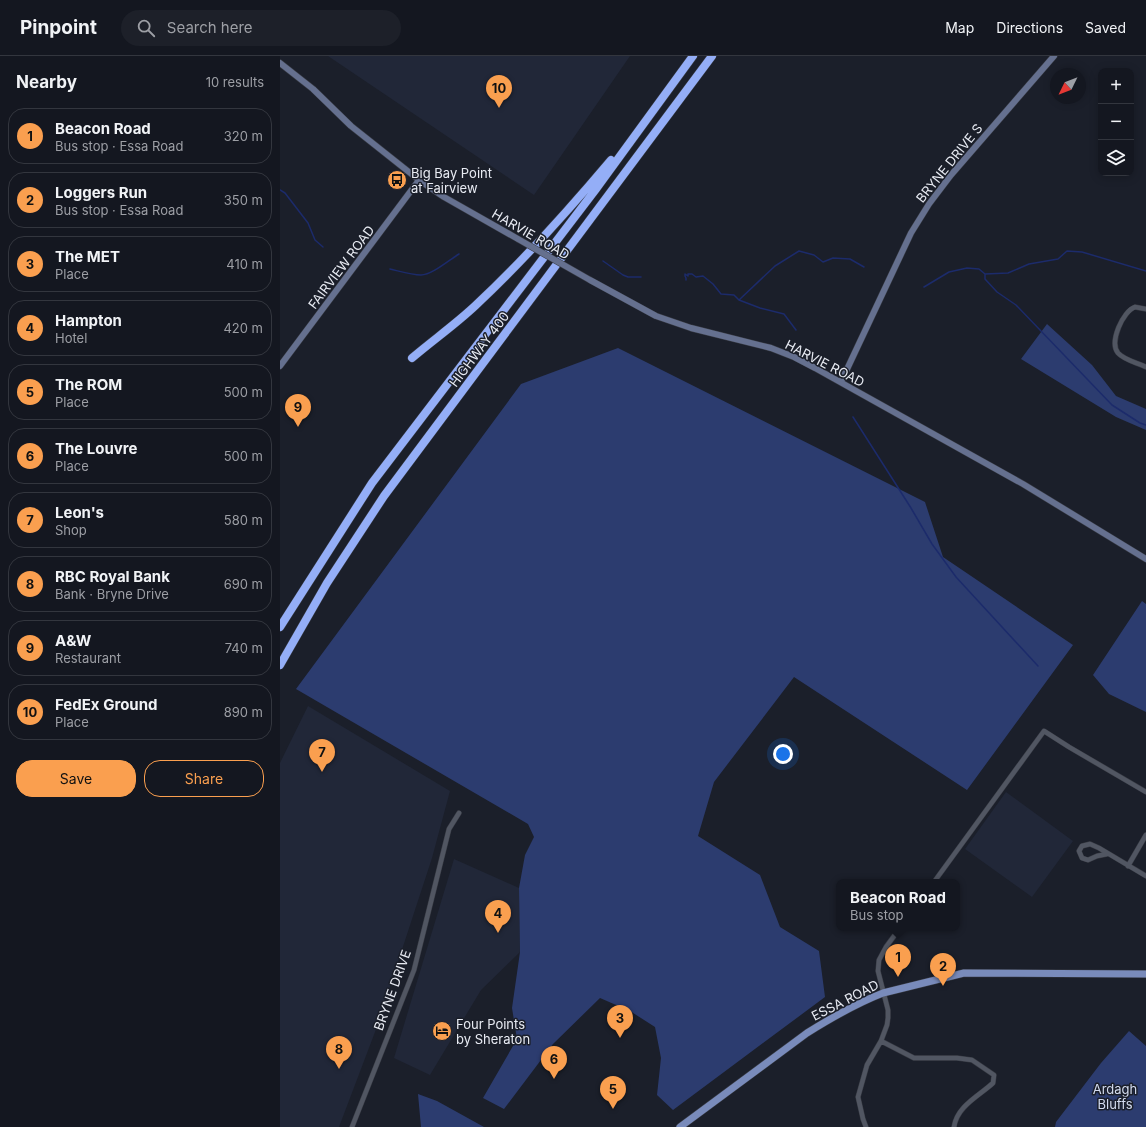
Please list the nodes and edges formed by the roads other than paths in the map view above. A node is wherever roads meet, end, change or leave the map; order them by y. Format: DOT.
graph roads {
  1 [pos="693,56"];
  2 [pos="712,56"];
  3 [pos="1054,56"];
  4 [pos="280,63"];
  5 [pos="632,140"];
  6 [pos="419,180"];
  7 [pos="1146,309"];
  8 [pos="412,358"];
  9 [pos="280,366"];
  10 [pos="1146,367"];
  11 [pos="841,382"];
  12 [pos="1146,559"];
  13 [pos="280,627"];
  14 [pos="280,665"];
  15 [pos="1146,792"];
  16 [pos="459,813"];
  17 [pos="1146,835"];
  18 [pos="1108,854"];
  19 [pos="1128,866"];
  20 [pos="1146,876"];
  21 [pos="936,879"];
  22 [pos="898,931"];
  23 [pos="1146,974"];
  24 [pos="883,993"];
  25 [pos="881,1041"];
  26 [pos="352,1127"];
  27 [pos="680,1127"];
  28 [pos="866,1127"];
  29 [pos="954,1127"];
  1 -- 5 [label="highway, HIGHWAY 400"];
  2 -- 14 [label="highway, HIGHWAY 400"];
  3 -- 11 [label="street, BRYNE DRIVE S"];
  4 -- 6 [label="street, HARVIE ROAD"];
  5 -- 8 [label="highway"];
  5 -- 13 [label="highway, HIGHWAY 400"];
  6 -- 9 [label="street, FAIRVIEW ROAD"];
  6 -- 11 [label="street, HARVIE ROAD, bridge"];
  7 -- 10 [label="street"];
  11 -- 12 [label="street, HARVIE ROAD"];
  15 -- 21 [label="street"];
  16 -- 26 [label="street, BRYNE DRIVE"];
  17 -- 19 [label="street"];
  18 -- 18 [label="street"];
  18 -- 19 [label="street"];
  19 -- 20 [label="street"];
  22 -- 24 [label="street"];
  23 -- 24 [label="main road, ESSA ROAD"];
  24 -- 25 [label="street"];
  24 -- 27 [label="main road, ESSA ROAD"];
  25 -- 28 [label="street"];
  25 -- 29 [label="street"];
}
